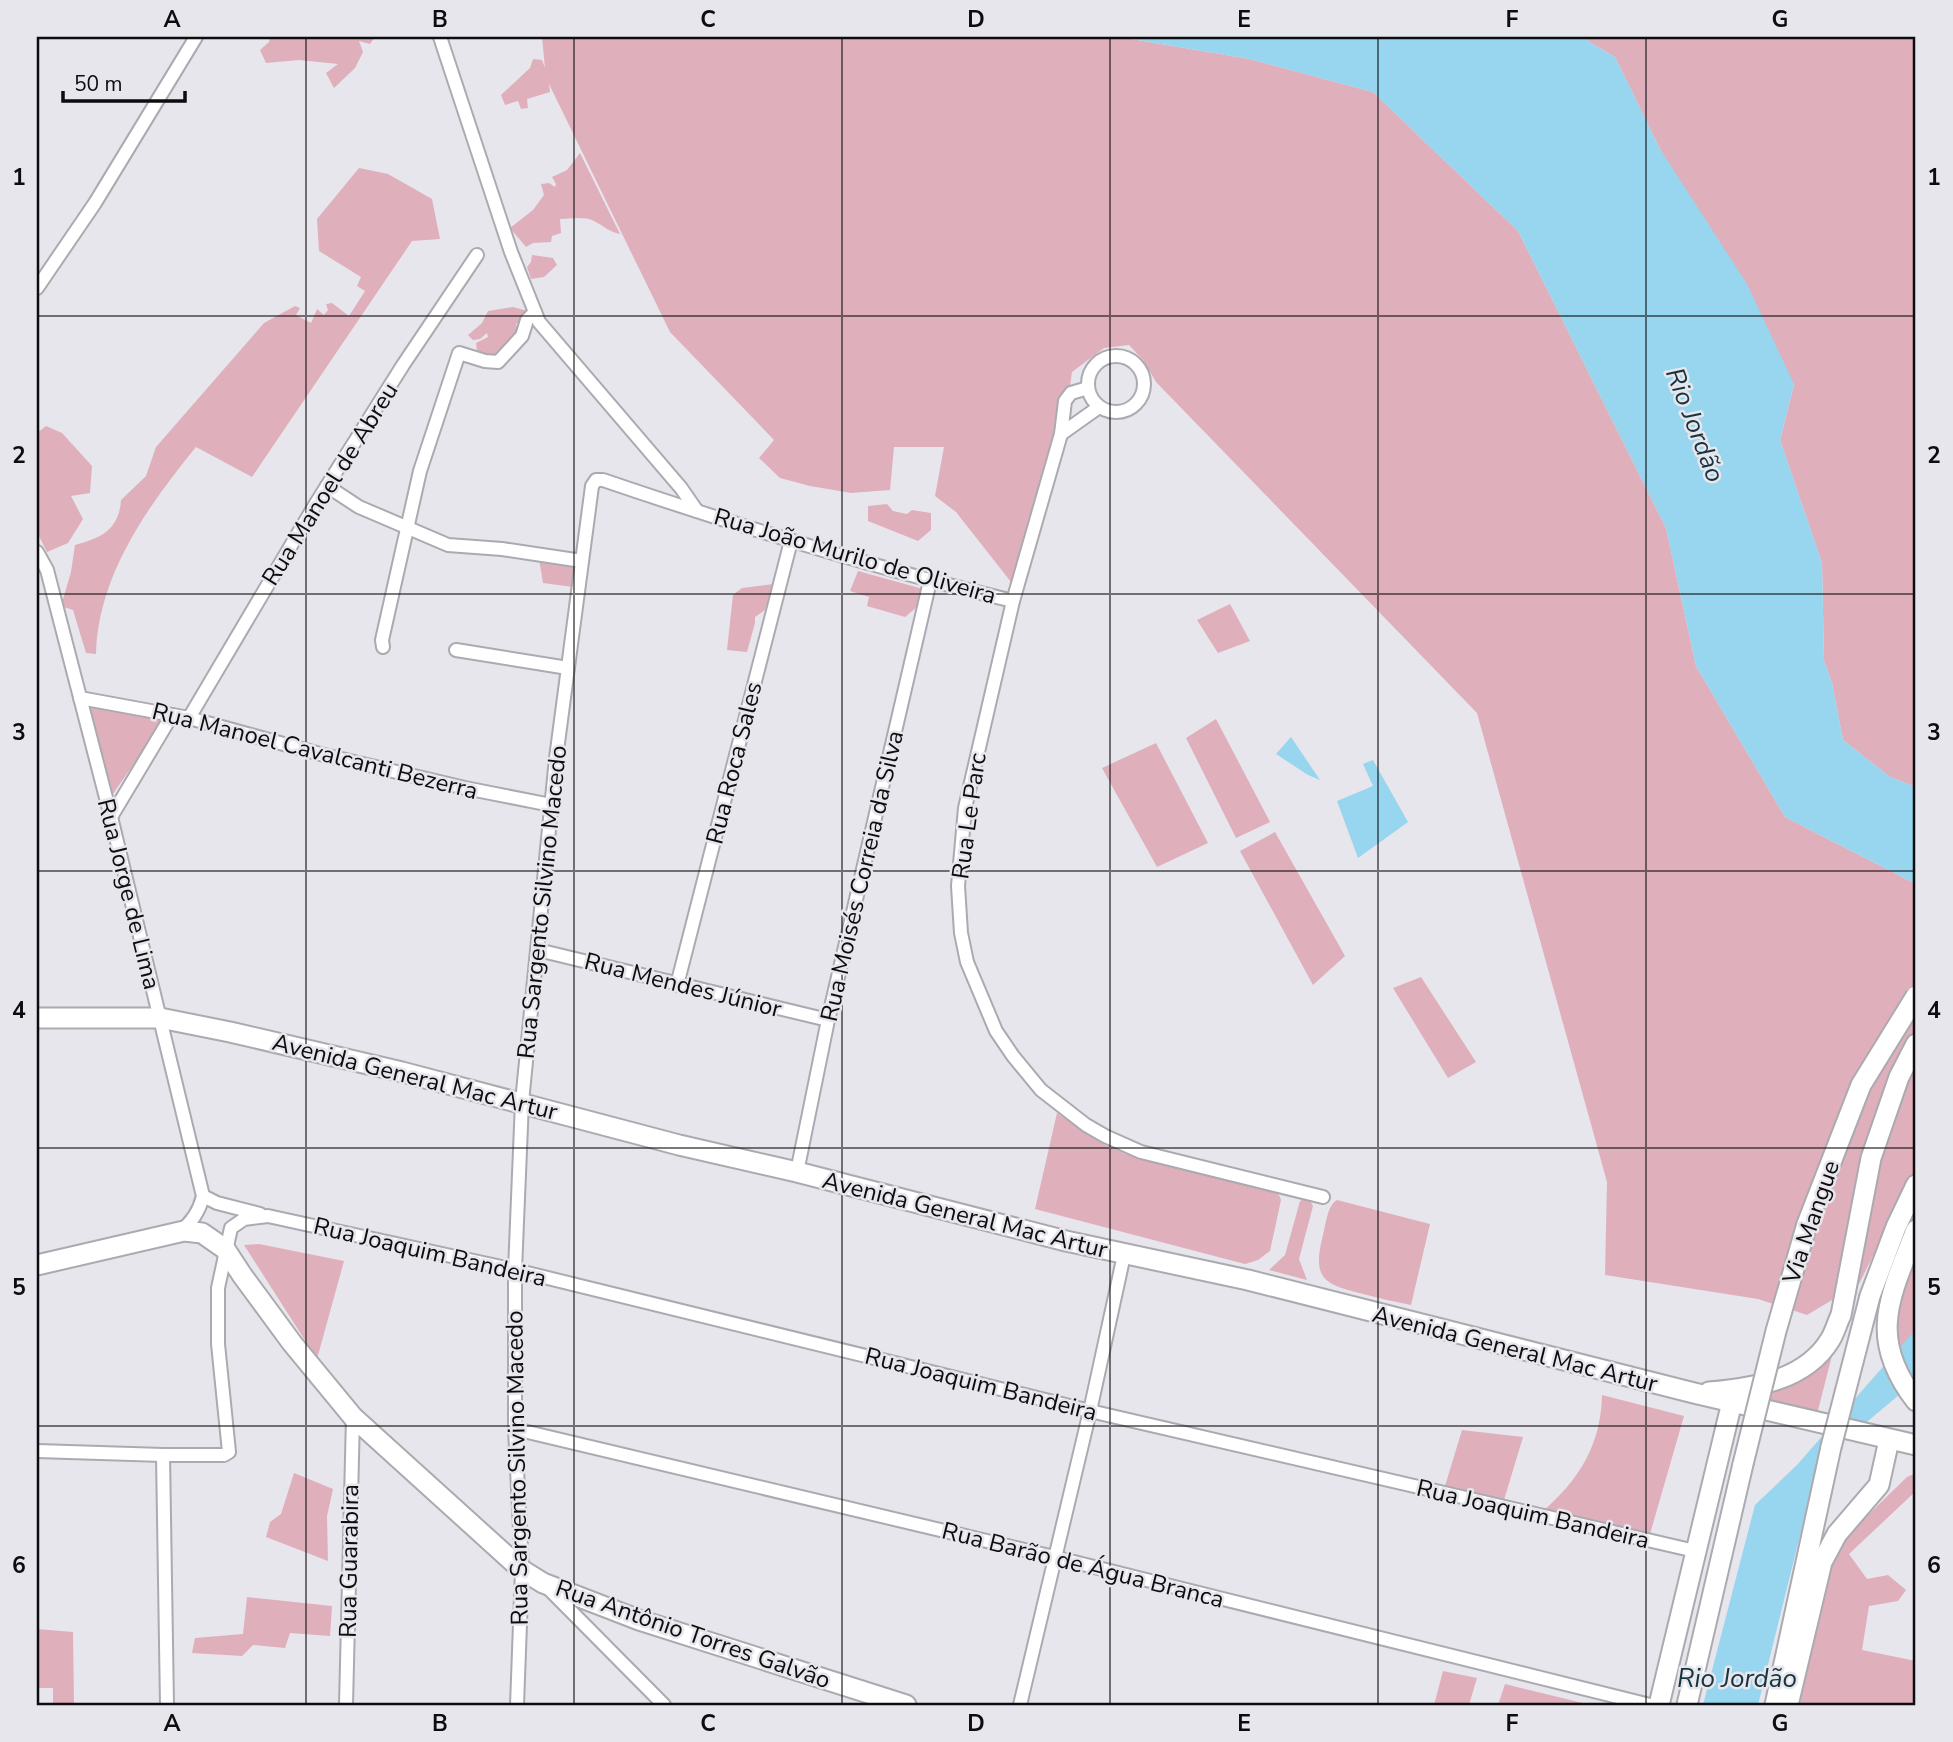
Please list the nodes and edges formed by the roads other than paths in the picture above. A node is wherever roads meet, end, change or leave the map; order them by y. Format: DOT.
graph roads {
  1 [pos="196,37"];
  2 [pos="440,37"];
  3 [pos="477,255"];
  4 [pos="37,288"];
  5 [pos="535,312"];
  6 [pos="1087,388"];
  7 [pos="1099,407"];
  8 [pos="1061,435"];
  9 [pos="596,480"];
  10 [pos="327,486"];
  11 [pos="697,511"];
  12 [pos="408,529"];
  13 [pos="791,541"];
  14 [pos="37,552"];
  15 [pos="582,561"];
  16 [pos="42,571"];
  17 [pos="930,581"];
  18 [pos="1013,601"];
  19 [pos="383,647"];
  20 [pos="456,650"];
  21 [pos="568,668"];
  22 [pos="80,698"];
  23 [pos="172,715"];
  24 [pos="189,718"];
  25 [pos="551,805"];
  26 [pos="111,817"];
  27 [pos="538,950"];
  28 [pos="677,985"];
  29 [pos="1916,996"];
  30 [pos="37,1018"];
  31 [pos="160,1018"];
  32 [pos="828,1020"];
  33 [pos="1916,1044"];
  34 [pos="522,1102"];
  35 [pos="797,1172"];
  36 [pos="1916,1185"];
  37 [pos="203,1196"];
  38 [pos="1323,1197"];
  39 [pos="268,1216"];
  40 [pos="1916,1230"];
  41 [pos="179,1232"];
  42 [pos="225,1249"];
  43 [pos="1124,1255"];
  44 [pos="37,1265"];
  45 [pos="516,1270"];
  46 [pos="1694,1393"];
  47 [pos="1915,1400"];
  48 [pos="1732,1402"];
  49 [pos="1090,1411"];
  50 [pos="353,1417"];
  51 [pos="514,1429"];
  52 [pos="1881,1438"];
  53 [pos="1916,1445"];
  54 [pos="37,1451"];
  55 [pos="163,1455"];
  56 [pos="1695,1551"];
  57 [pos="1054,1557"];
  58 [pos="522,1570"];
  59 [pos="543,1583"];
  60 [pos="855,1697"];
  61 [pos="167,1705"];
  62 [pos="346,1705"];
  63 [pos="517,1705"];
  64 [pos="664,1705"];
  65 [pos="906,1705"];
  66 [pos="1020,1705"];
  67 [pos="1650,1705"];
  68 [pos="1659,1705"];
  69 [pos="1687,1705"];
  70 [pos="1775,1705"];
  71 [pos="1788,1705"];
  1 -- 4 [label="street"];
  2 -- 5 [label="street, Rua João Murilo de Oliveira"];
  3 -- 10 [label="street, Rua Manoel de Abreu"];
  5 -- 11 [label="street, Rua João Murilo de Oliveira"];
  5 -- 12 [label="street"];
  6 -- 7 [label="street"];
  6 -- 7 [label="street, Rua Le Parc"];
  6 -- 8 [label="street, Rua Le Parc"];
  7 -- 8 [label="street"];
  8 -- 18 [label="street, Rua Le Parc"];
  9 -- 11 [label="street, Rua João Murilo de Oliveira"];
  9 -- 15 [label="street, Rua Sargento Silvino Macedo"];
  10 -- 12 [label="street"];
  10 -- 24 [label="street, Rua Manoel de Abreu"];
  11 -- 13 [label="street, Rua João Murilo de Oliveira"];
  12 -- 15 [label="street"];
  12 -- 19 [label="street"];
  13 -- 17 [label="street, Rua João Murilo de Oliveira"];
  13 -- 28 [label="street, Rua Roca Sales"];
  14 -- 16 [label="street, Rua Jorge de Lima"];
  15 -- 21 [label="street, Rua Sargento Silvino Macedo"];
  16 -- 22 [label="street, Rua Jorge de Lima"];
  17 -- 18 [label="street, Rua João Murilo de Oliveira"];
  17 -- 32 [label="street, Rua Moisés Correia da Silva"];
  18 -- 38 [label="street, Rua Le Parc"];
  20 -- 21 [label="street"];
  21 -- 25 [label="street, Rua Sargento Silvino Macedo"];
  22 -- 23 [label="street, Rua Manoel Cavalcanti Bezerra"];
  22 -- 26 [label="street, Rua Jorge de Lima"];
  23 -- 24 [label="street, Rua Manoel Cavalcanti Bezerra"];
  23 -- 26 [label="street"];
  24 -- 25 [label="street, Rua Manoel Cavalcanti Bezerra"];
  25 -- 27 [label="street, Rua Sargento Silvino Macedo"];
  26 -- 31 [label="street, Rua Jorge de Lima"];
  27 -- 28 [label="street, Rua Mendes Júnior"];
  27 -- 34 [label="street, Rua Sargento Silvino Macedo"];
  28 -- 32 [label="street, Rua Mendes Júnior"];
  29 -- 69 [label="main road, Via Mangue, bridge"];
  30 -- 31 [label="main road, Avenida General Mac Artur"];
  31 -- 34 [label="main road, Avenida General Mac Artur"];
  31 -- 37 [label="street, Rua Jorge de Lima"];
  32 -- 35 [label="street, Rua Moisés Correia da Silva"];
  33 -- 46 [label="main road"];
  34 -- 35 [label="main road, Avenida General Mac Artur"];
  34 -- 45 [label="street, Rua Sargento Silvino Macedo"];
  35 -- 43 [label="main road, Avenida General Mac Artur"];
  36 -- 70 [label="main road, bridge"];
  37 -- 39 [label="street, Rua Joaquim Bandeira"];
  37 -- 41 [label="street"];
  39 -- 42 [label="street, Rua Joaquim Bandeira"];
  39 -- 45 [label="street, Rua Joaquim Bandeira"];
  40 -- 47 [label="main road"];
  41 -- 42 [label="main road"];
  41 -- 44 [label="main road"];
  42 -- 50 [label="main road, Rua Antônio Torres Galvão"];
  42 -- 55 [label="street"];
  43 -- 46 [label="main road, Avenida General Mac Artur"];
  43 -- 49 [label="street"];
  45 -- 49 [label="street, Rua Joaquim Bandeira"];
  45 -- 51 [label="street, Rua Sargento Silvino Macedo"];
  46 -- 48 [label="main road, Avenida General Mac Artur"];
  48 -- 52 [label="main road, Avenida General Mac Artur"];
  48 -- 56 [label="main road"];
  49 -- 56 [label="street, Rua Joaquim Bandeira"];
  49 -- 57 [label="street"];
  50 -- 58 [label="main road, Rua Antônio Torres Galvão"];
  50 -- 62 [label="street, Rua Guarabira"];
  51 -- 57 [label="street, Rua Barão de Água Branca"];
  51 -- 58 [label="street, Rua Sargento Silvino Macedo"];
  52 -- 53 [label="main road, Avenida General Mac Artur"];
  52 -- 71 [label="main road"];
  54 -- 55 [label="street"];
  55 -- 61 [label="street"];
  56 -- 68 [label="main road"];
  57 -- 66 [label="street"];
  57 -- 67 [label="street, Rua Barão de Água Branca"];
  58 -- 59 [label="main road, Rua Antônio Torres Galvão"];
  58 -- 63 [label="street, Rua Sargento Silvino Macedo"];
  59 -- 60 [label="main road, Rua Antônio Torres Galvão"];
  59 -- 64 [label="street"];
  60 -- 65 [label="main road, Rua Antônio Torres Galvão"];
}
